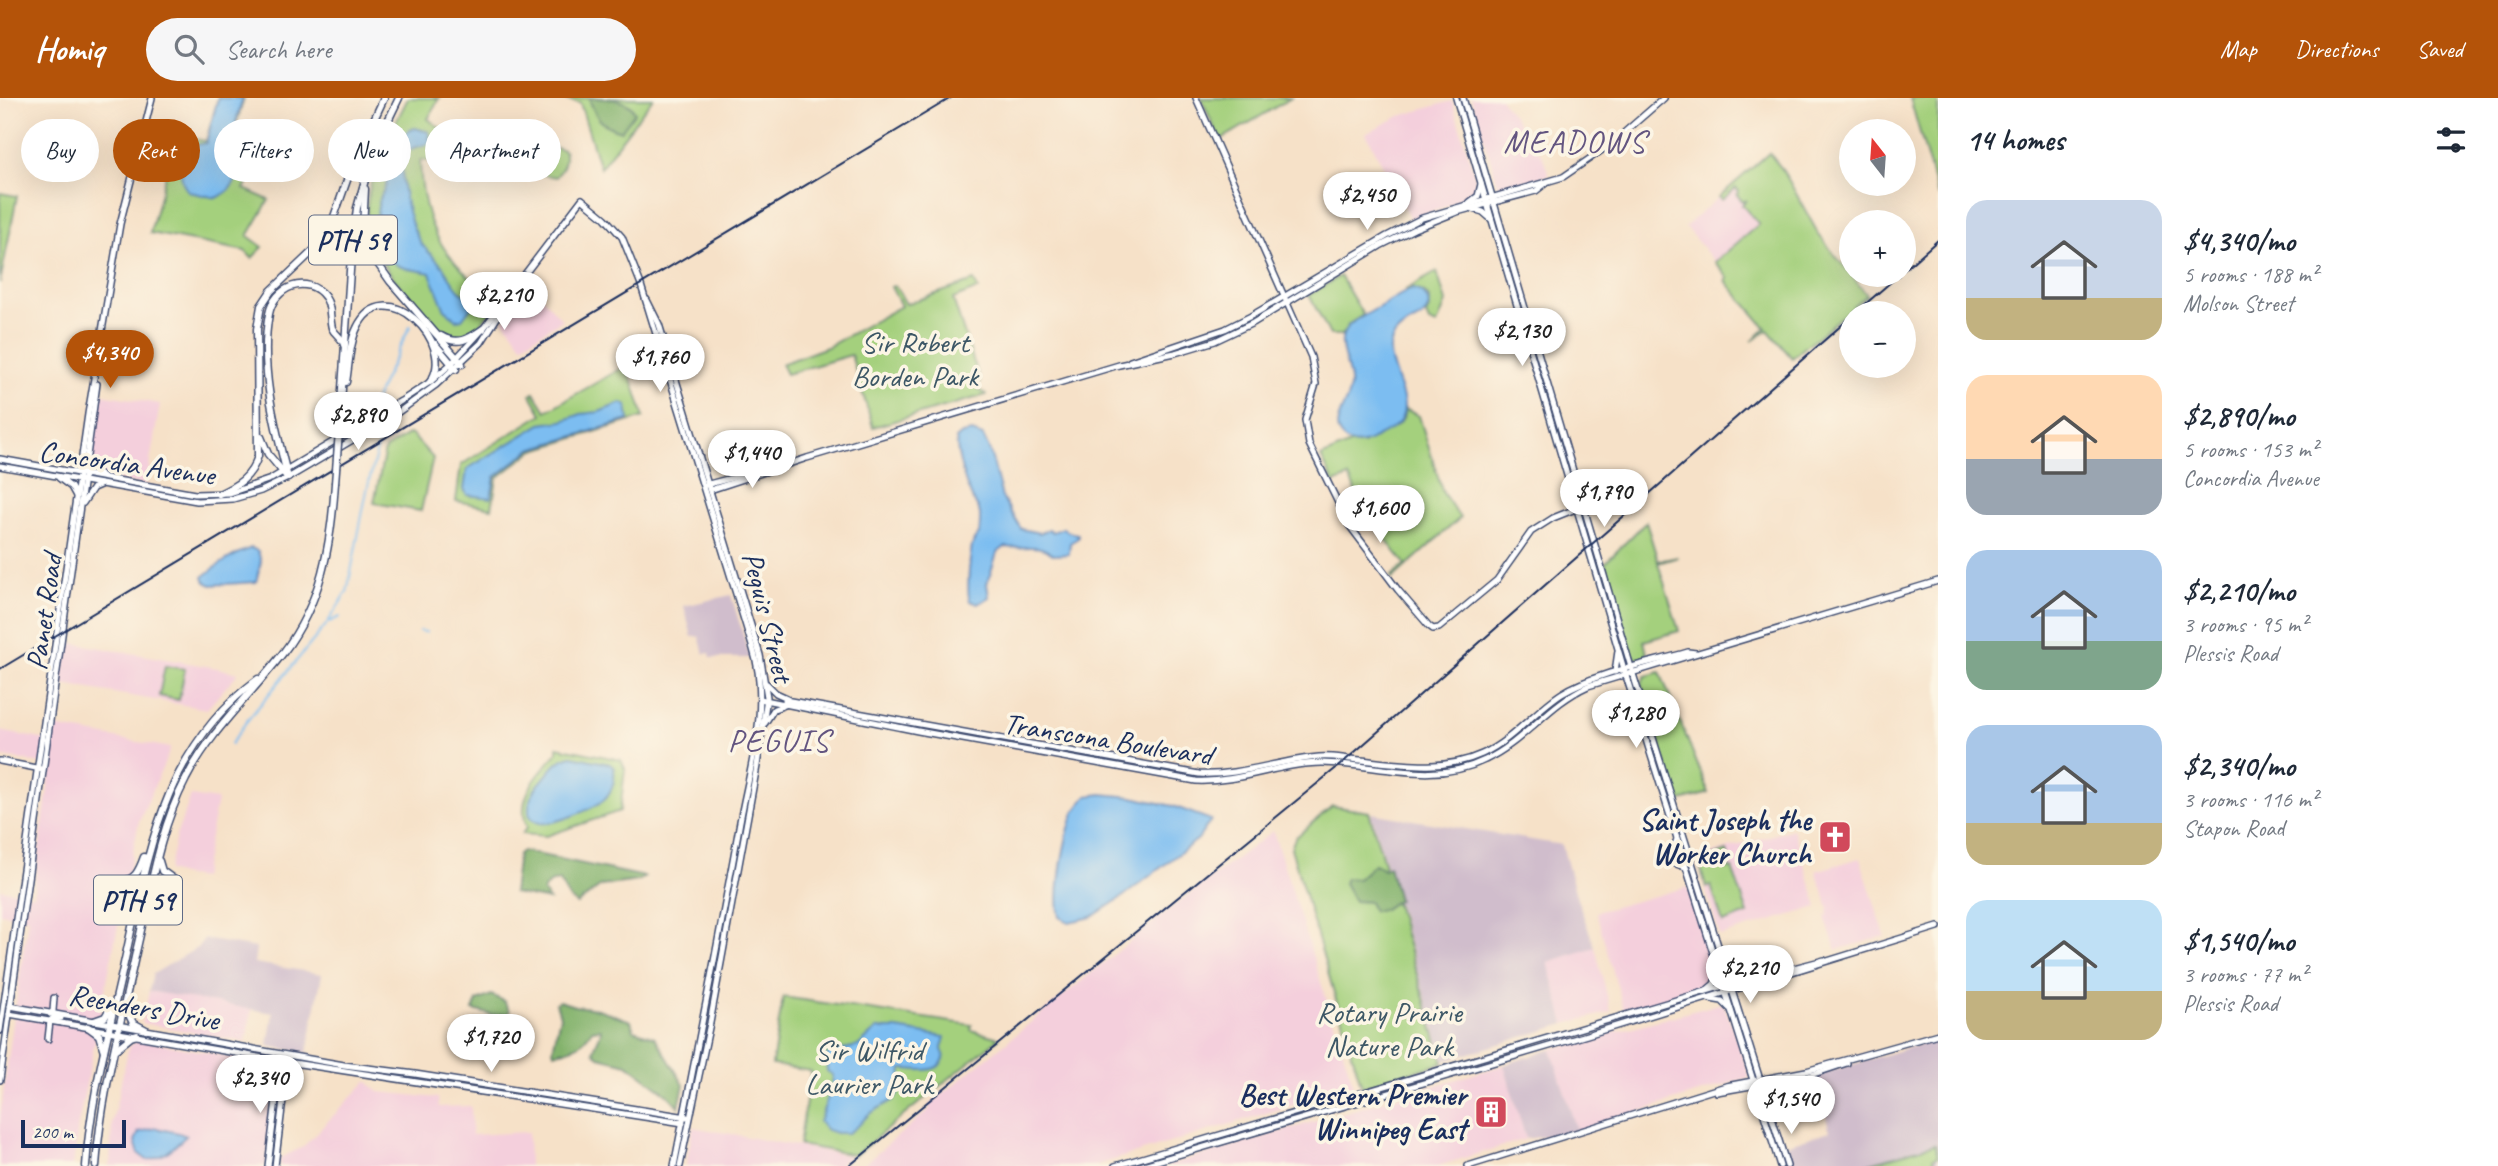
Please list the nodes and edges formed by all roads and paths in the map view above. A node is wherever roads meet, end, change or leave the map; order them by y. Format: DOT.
graph roads {
  1 [pos="152,98"];
  2 [pos="384,98"];
  3 [pos="1196,98"];
  4 [pos="1456,98"];
  5 [pos="1464,98"];
  6 [pos="1664,98"];
  7 [pos="397,101"];
  8 [pos="389,119"];
  9 [pos="1481,181"];
  10 [pos="364,182"];
  11 [pos="368,182"];
  12 [pos="1490,201"];
  13 [pos="1469,206"];
  14 [pos="1492,221"];
  15 [pos="520,281"];
  16 [pos="1285,300"];
  17 [pos="363,317"];
  18 [pos="483,329"];
  19 [pos="346,330"];
  20 [pos="434,331"];
  21 [pos="429,338"];
  22 [pos="345,347"];
  23 [pos="457,363"];
  24 [pos="430,382"];
  25 [pos="340,418"];
  26 [pos="259,432"];
  27 [pos="85,457"];
  28 [pos="0,459"];
  29 [pos="0,466"];
  30 [pos="62,470"];
  31 [pos="286,474"];
  32 [pos="57,477"];
  33 [pos="82,478"];
  34 [pos="105,482"];
  35 [pos="707,486"];
  36 [pos="219,494"];
  37 [pos="76,498"];
  38 [pos="82,505"];
  39 [pos="1580,508"];
  40 [pos="1938,581"];
  41 [pos="1618,648"];
  42 [pos="272,666"];
  43 [pos="1629,672"];
  44 [pos="1614,673"];
  45 [pos="765,680"];
  46 [pos="1609,680"];
  47 [pos="1630,687"];
  48 [pos="764,698"];
  49 [pos="790,703"];
  50 [pos="763,727"];
  51 [pos="0,761"];
  52 [pos="41,769"];
  53 [pos="1677,837"];
  54 [pos="151,843"];
  55 [pos="159,852"];
  56 [pos="1687,870"];
  57 [pos="146,911"];
  58 [pos="135,915"];
  59 [pos="1938,927"];
  60 [pos="1830,959"];
  61 [pos="1719,971"];
  62 [pos="1727,985"];
  63 [pos="13,988"];
  64 [pos="1729,993"];
  65 [pos="1706,996"];
  66 [pos="117,998"];
  67 [pos="7,1005"];
  68 [pos="125,1005"];
  69 [pos="1650,1008"];
  70 [pos="28,1009"];
  71 [pos="1731,1010"];
  72 [pos="39,1011"];
  73 [pos="6,1013"];
  74 [pos="51,1013"];
  75 [pos="28,1017"];
  76 [pos="1649,1017"];
  77 [pos="85,1020"];
  78 [pos="50,1021"];
  79 [pos="94,1021"];
  80 [pos="62,1023"];
  81 [pos="88,1027"];
  82 [pos="110,1027"];
  83 [pos="120,1029"];
  84 [pos="146,1030"];
  85 [pos="4,1031"];
  86 [pos="1938,1034"];
  87 [pos="137,1035"];
  88 [pos="1559,1035"];
  89 [pos="1562,1042"];
  90 [pos="217,1046"];
  91 [pos="114,1051"];
  92 [pos="104,1052"];
  93 [pos="1859,1057"];
  94 [pos="270,1058"];
  95 [pos="284,1058"];
  96 [pos="1748,1063"];
  97 [pos="279,1071"];
  98 [pos="0,1080"];
  99 [pos="1757,1082"];
  100 [pos="1775,1082"];
  101 [pos="1740,1083"];
  102 [pos="1710,1092"];
  103 [pos="1765,1097"];
  104 [pos="686,1121"];
  105 [pos="271,1164"];
  106 [pos="1126,1165"];
  107 [pos="86,1166"];
  108 [pos="96,1166"];
  109 [pos="674,1166"];
  110 [pos="680,1166"];
  111 [pos="1115,1166"];
  112 [pos="1140,1166"];
  113 [pos="1468,1166"];
  114 [pos="1780,1166"];
  115 [pos="1787,1166"];
  1 -- 27 [label="street"];
  2 -- 26 [label="main road"];
  3 -- 16 [label="street"];
  4 -- 9 [label="street"];
  5 -- 12 [label="street"];
  6 -- 12 [label="street"];
  7 -- 8 [label="main road, PTH 59"];
  9 -- 12 [label="street"];
  9 -- 13 [label="street"];
  10 -- 19 [label="main road, PTH 59"];
  11 -- 20 [label="main road"];
  12 -- 13 [label="street"];
  12 -- 14 [label="street"];
  12 -- 39 [label="street"];
  13 -- 14 [label="street"];
  13 -- 16 [label="street"];
  14 -- 39 [label="street"];
  15 -- 18 [label="street"];
  15 -- 23 [label="street"];
  15 -- 35 [label="street, Peguis Street"];
  16 -- 35 [label="street"];
  16 -- 39 [label="street"];
  17 -- 19 [label="main road"];
  17 -- 21 [label="main road"];
  17 -- 25 [label="main road"];
  18 -- 20 [label="main road"];
  18 -- 23 [label="street"];
  19 -- 22 [label="main road, PTH 59"];
  20 -- 23 [label="main road"];
  21 -- 23 [label="main road"];
  21 -- 24 [label="main road"];
  22 -- 25 [label="main road, PTH 59"];
  22 -- 31 [label="main road"];
  23 -- 24 [label="street, Concordia Avenue"];
  23 -- 31 [label="street, Concordia Avenue"];
  24 -- 31 [label="street, Concordia Avenue"];
  25 -- 42 [label="main road, PTH 59, bridge"];
  26 -- 31 [label="main road"];
  26 -- 36 [label="main road"];
  27 -- 30 [label="street"];
  27 -- 33 [label="street"];
  27 -- 34 [label="street"];
  28 -- 30 [label="street, Concordia Avenue"];
  29 -- 32 [label="street, Concordia Avenue"];
  30 -- 33 [label="street, Concordia Avenue"];
  31 -- 34 [label="street, Concordia Avenue"];
  31 -- 36 [label="street, Concordia Avenue"];
  32 -- 33 [label="street, Concordia Avenue"];
  32 -- 37 [label="street"];
  33 -- 34 [label="street, Concordia Avenue"];
  33 -- 37 [label="street, Panet Road"];
  33 -- 38 [label="street, Panet Road"];
  34 -- 36 [label="street, Concordia Avenue"];
  34 -- 38 [label="street"];
  35 -- 45 [label="street, Peguis Street"];
  35 -- 48 [label="street, Peguis Street"];
  37 -- 52 [label="street, Panet Road"];
  38 -- 52 [label="street, Panet Road"];
  39 -- 41 [label="street"];
  39 -- 43 [label="street"];
  40 -- 43 [label="street"];
  41 -- 43 [label="street"];
  41 -- 44 [label="street"];
  42 -- 54 [label="main road, PTH 59"];
  42 -- 55 [label="main road, PTH 59"];
  43 -- 44 [label="street, Transcona Boulevard"];
  43 -- 46 [label="street, Transcona Boulevard"];
  43 -- 47 [label="street"];
  43 -- 62 [label="street"];
  44 -- 49 [label="street, Transcona Boulevard"];
  45 -- 48 [label="street, Peguis Street"];
  45 -- 49 [label="street"];
  46 -- 47 [label="street"];
  46 -- 49 [label="street, Transcona Boulevard"];
  47 -- 53 [label="street"];
  48 -- 49 [label="street, Transcona Boulevard"];
  48 -- 50 [label="street, Peguis Street"];
  48 -- 104 [label="street, Peguis Street"];
  49 -- 50 [label="street"];
  50 -- 104 [label="street, Peguis Street"];
  51 -- 52 [label="street"];
  52 -- 63 [label="street, Panet Road"];
  52 -- 67 [label="street, Panet Road"];
  53 -- 56 [label="street"];
  53 -- 56 [label="street"];
  54 -- 58 [label="main road, PTH 59"];
  54 -- 58 [label="main road"];
  55 -- 57 [label="main road, PTH 59"];
  55 -- 57 [label="main road"];
  56 -- 61 [label="street"];
  57 -- 68 [label="main road, PTH 59"];
  58 -- 66 [label="main road, PTH 59"];
  59 -- 60 [label="street"];
  60 -- 62 [label="street"];
  60 -- 64 [label="street"];
  61 -- 62 [label="street"];
  61 -- 65 [label="street"];
  62 -- 64 [label="street"];
  62 -- 65 [label="street"];
  63 -- 67 [label="street, Panet Road"];
  63 -- 70 [label="street"];
  64 -- 65 [label="street"];
  64 -- 71 [label="street"];
  64 -- 99 [label="street"];
  65 -- 69 [label="street"];
  65 -- 71 [label="street"];
  65 -- 76 [label="street"];
  66 -- 79 [label="main road"];
  66 -- 82 [label="main road, PTH 59"];
  67 -- 70 [label="street, Reenders Drive"];
  67 -- 73 [label="street, Panet Road"];
  68 -- 83 [label="main road, PTH 59"];
  68 -- 84 [label="main road"];
  69 -- 76 [label="street"];
  69 -- 88 [label="street"];
  70 -- 72 [label="street, Reenders Drive"];
  71 -- 96 [label="street"];
  72 -- 74 [label="street, Reenders Drive"];
  72 -- 74 [label="street"];
  73 -- 75 [label="street, Reenders Drive"];
  73 -- 85 [label="street, Panet Road"];
  74 -- 75 [label="street"];
  74 -- 77 [label="street, Reenders Drive"];
  75 -- 78 [label="street, Reenders Drive"];
  75 -- 85 [label="street"];
  76 -- 89 [label="street"];
  77 -- 78 [label="street"];
  77 -- 79 [label="street, Reenders Drive"];
  78 -- 80 [label="street, Reenders Drive"];
  78 -- 80 [label="street"];
  79 -- 82 [label="street, Reenders Drive"];
  80 -- 81 [label="street, Reenders Drive"];
  81 -- 82 [label="street, Reenders Drive"];
  81 -- 92 [label="main road"];
  82 -- 83 [label="street, Reenders Drive"];
  82 -- 92 [label="main road, PTH 59"];
  83 -- 84 [label="street, Reenders Drive"];
  83 -- 87 [label="street, Reenders Drive"];
  83 -- 91 [label="main road, PTH 59"];
  84 -- 90 [label="street, Reenders Drive"];
  85 -- 98 [label="street, Panet Road"];
  86 -- 93 [label="street"];
  87 -- 90 [label="street, Reenders Drive"];
  87 -- 91 [label="main road"];
  88 -- 89 [label="street"];
  88 -- 106 [label="street"];
  89 -- 112 [label="street"];
  90 -- 94 [label="street, Reenders Drive"];
  90 -- 95 [label="street, Reenders Drive"];
  91 -- 108 [label="main road, PTH 59"];
  92 -- 107 [label="main road, PTH 59"];
  93 -- 99 [label="street"];
  93 -- 100 [label="street"];
  94 -- 95 [label="street, Reenders Drive"];
  94 -- 97 [label="street"];
  95 -- 97 [label="street"];
  95 -- 104 [label="street, Reenders Drive"];
  95 -- 105 [label="street"];
  96 -- 99 [label="street"];
  96 -- 101 [label="street"];
  97 -- 105 [label="street"];
  99 -- 100 [label="street"];
  99 -- 101 [label="street"];
  99 -- 102 [label="street"];
  99 -- 103 [label="street"];
  99 -- 114 [label="street"];
  100 -- 103 [label="street"];
  101 -- 102 [label="street"];
  102 -- 113 [label="street"];
  103 -- 115 [label="street"];
  104 -- 109 [label="street, Peguis Street"];
  104 -- 110 [label="street, Peguis Street"];
  106 -- 111 [label="street"];
}
